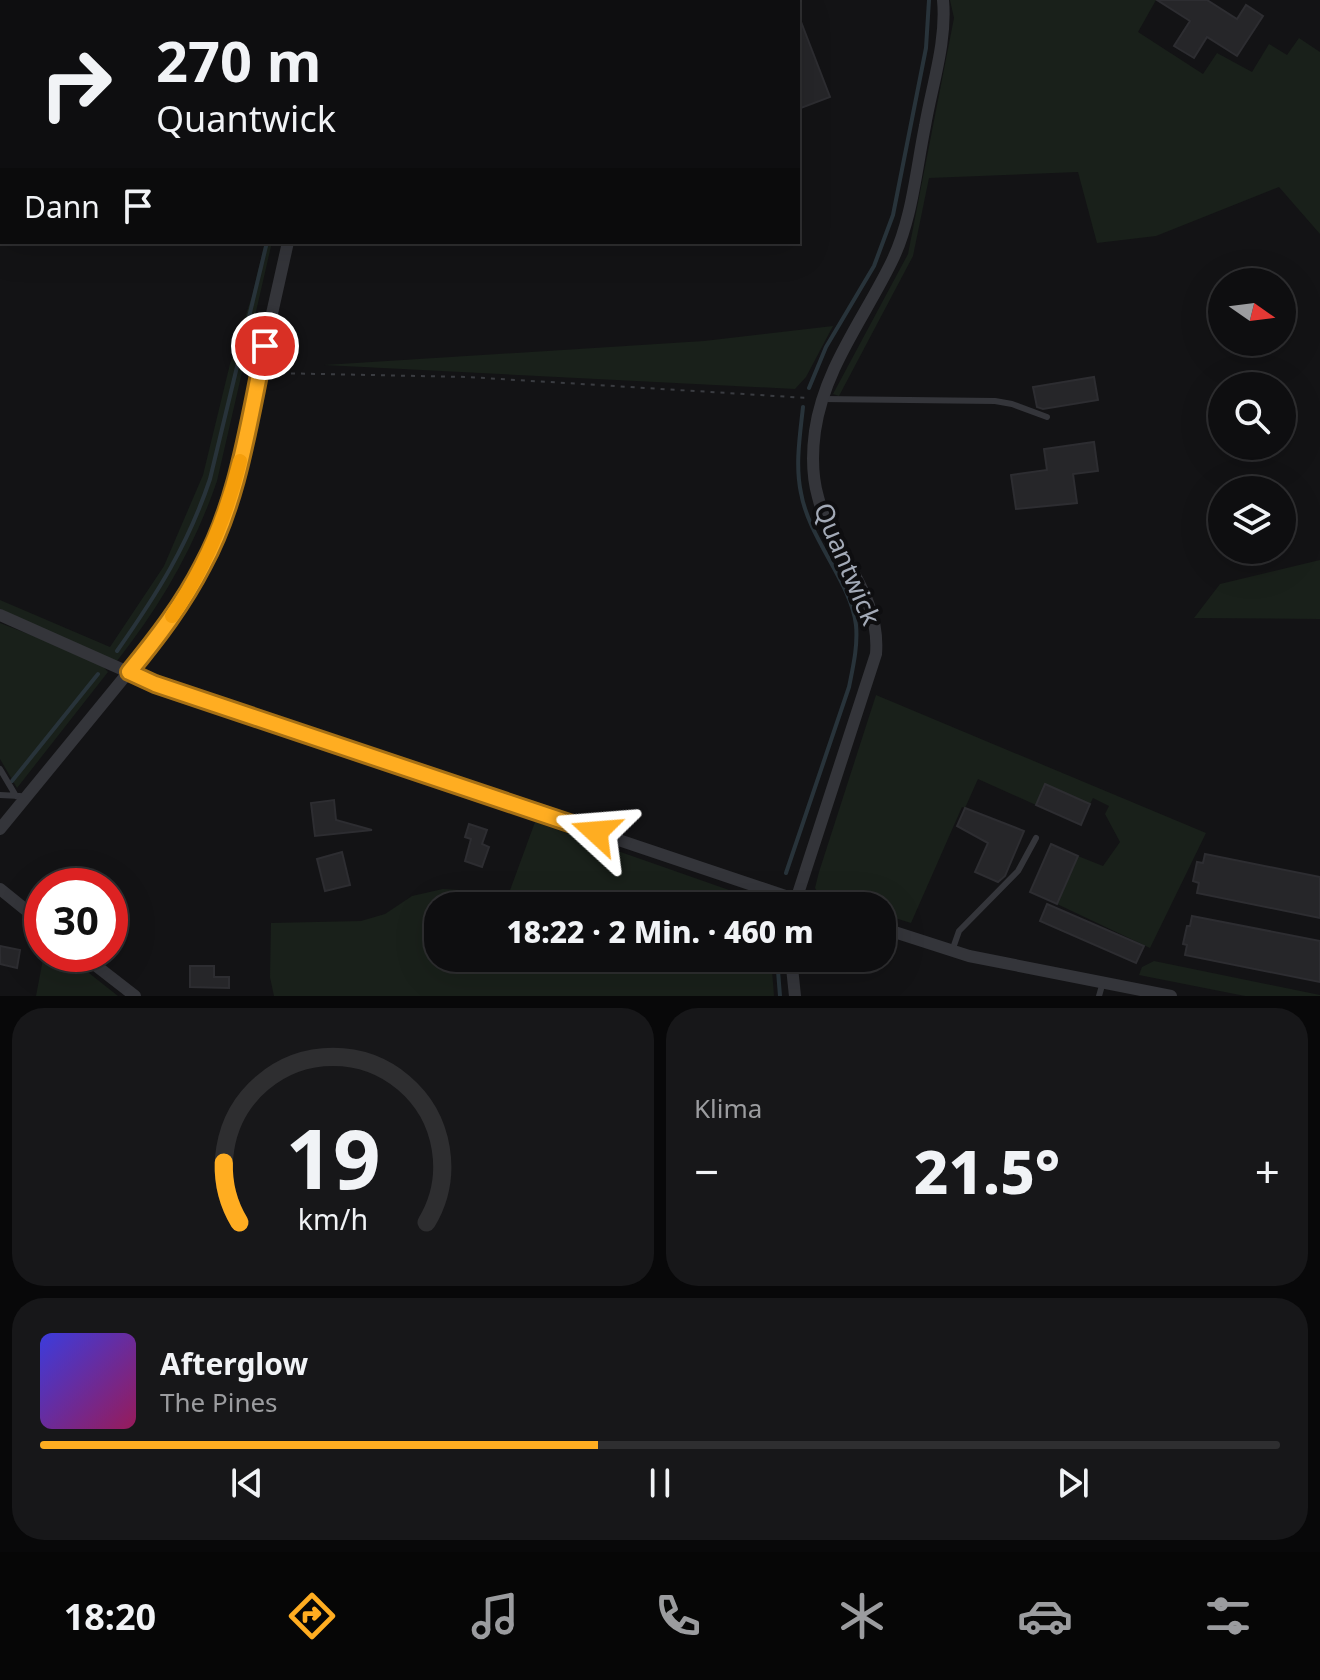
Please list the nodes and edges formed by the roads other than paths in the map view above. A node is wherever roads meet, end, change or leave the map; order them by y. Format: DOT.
graph roads {
  1 [pos="943,0"];
  2 [pos="288,244"];
  3 [pos="821,399"];
  4 [pos="1047,417"];
  5 [pos="0,615"];
  6 [pos="129,672"];
  7 [pos="0,769"];
  8 [pos="0,795"];
  9 [pos="22,796"];
  10 [pos="0,829"];
  11 [pos="1036,838"];
  12 [pos="0,889"];
  13 [pos="763,892"];
  14 [pos="799,892"];
  15 [pos="24,908"];
  16 [pos="896,933"];
  17 [pos="952,951"];
  18 [pos="104,972"];
  19 [pos="792,972"];
  20 [pos="1103,982"];
  21 [pos="135,996"];
  22 [pos="795,996"];
  23 [pos="1099,996"];
  24 [pos="1171,996"];
  1 -- 3 [label="street, Quantwick"];
  2 -- 6 [label="street"];
  3 -- 4 [label="lane"];
  3 -- 14 [label="street, Quantwick"];
  5 -- 6 [label="street"];
  6 -- 9 [label="street"];
  6 -- 13 [label="street"];
  7 -- 9 [label="lane"];
  8 -- 9 [label="lane"];
  9 -- 10 [label="street"];
  11 -- 17 [label="lane"];
  12 -- 15 [label="street"];
  16 -- 17 [label="street"];
  17 -- 20 [label="street"];
  18 -- 21 [label="street"];
  19 -- 22 [label="street"];
  20 -- 23 [label="lane"];
  20 -- 24 [label="street"];
}
